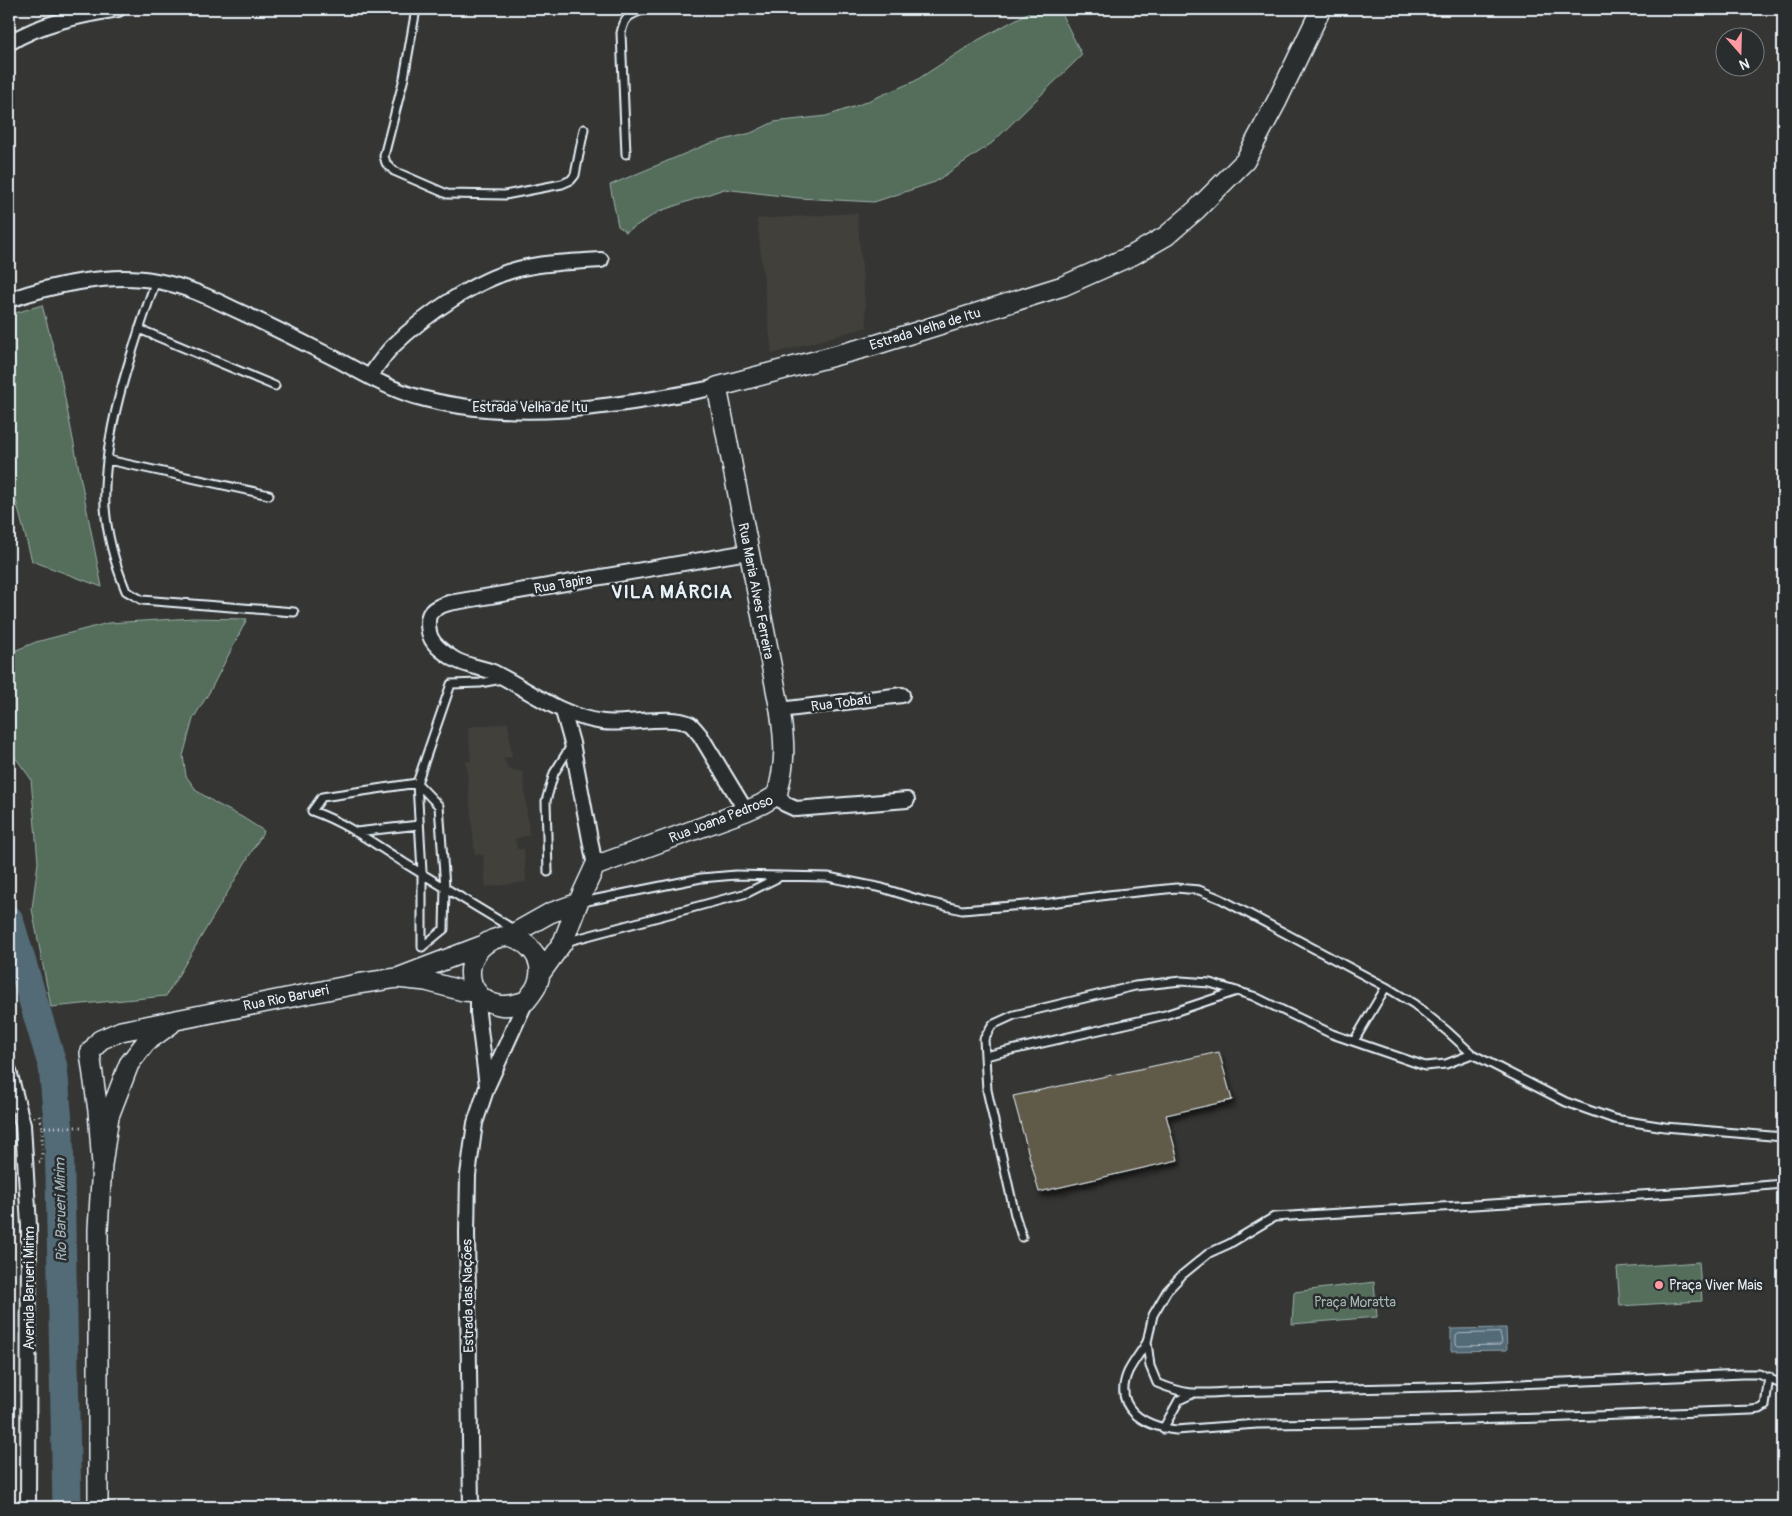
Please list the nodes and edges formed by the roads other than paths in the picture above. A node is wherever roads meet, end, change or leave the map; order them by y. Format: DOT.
graph roads {
  1 [pos="118,9"];
  2 [pos="416,9"];
  3 [pos="645,9"];
  4 [pos="1321,9"];
  5 [pos="9,43"];
  6 [pos="584,129"];
  7 [pos="626,154"];
  8 [pos="601,260"];
  9 [pos="156,280"];
  10 [pos="9,300"];
  11 [pos="139,329"];
  12 [pos="370,376"];
  13 [pos="275,386"];
  14 [pos="716,387"];
  15 [pos="108,460"];
  16 [pos="269,494"];
  17 [pos="748,552"];
  18 [pos="294,612"];
  19 [pos="505,679"];
  20 [pos="902,695"];
  21 [pos="780,710"];
  22 [pos="563,711"];
  23 [pos="572,743"];
  24 [pos="417,783"];
  25 [pos="777,795"];
  26 [pos="907,800"];
  27 [pos="746,811"];
  28 [pos="419,825"];
  29 [pos="356,832"];
  30 [pos="595,866"];
  31 [pos="548,872"];
  32 [pos="422,874"];
  33 [pos="782,876"];
  34 [pos="445,888"];
  35 [pos="578,903"];
  36 [pos="513,934"];
  37 [pos="563,942"];
  38 [pos="481,946"];
  39 [pos="540,974"];
  40 [pos="397,978"];
  41 [pos="1386,987"];
  42 [pos="1237,991"];
  43 [pos="478,993"];
  44 [pos="526,1001"];
  45 [pos="176,1021"];
  46 [pos="1354,1041"];
  47 [pos="1472,1054"];
  48 [pos="985,1056"];
  49 [pos="9,1071"];
  50 [pos="487,1087"];
  51 [pos="12,1090"];
  52 [pos="1783,1136"];
  53 [pos="102,1165"];
  54 [pos="1783,1184"];
  55 [pos="1022,1237"];
  56 [pos="1147,1342"];
  57 [pos="1769,1377"];
  58 [pos="1783,1385"];
  59 [pos="1193,1394"];
  60 [pos="1163,1428"];
  61 [pos="28,1507"];
  62 [pos="98,1507"];
  63 [pos="471,1507"];
  1 -- 5 [label="street"];
  2 -- 6 [label="lane"];
  3 -- 7 [label="lane"];
  4 -- 14 [label="street, Estrada Velha de Itu"];
  8 -- 12 [label="street"];
  9 -- 10 [label="street, Estrada Velha de Itu"];
  9 -- 11 [label="lane"];
  9 -- 12 [label="street, Estrada Velha de Itu"];
  11 -- 13 [label="lane"];
  11 -- 15 [label="lane"];
  12 -- 14 [label="street, Estrada Velha de Itu"];
  14 -- 17 [label="street, Rua Maria Alves Ferreira"];
  15 -- 16 [label="lane"];
  15 -- 18 [label="lane"];
  17 -- 19 [label="street, Rua Tapira"];
  17 -- 21 [label="street, Rua Maria Alves Ferreira"];
  19 -- 22 [label="street"];
  19 -- 24 [label="lane"];
  20 -- 21 [label="street, Rua Tobati"];
  21 -- 25 [label="street, Rua Maria Alves Ferreira"];
  22 -- 23 [label="street"];
  22 -- 27 [label="street"];
  23 -- 30 [label="street"];
  23 -- 31 [label="lane"];
  24 -- 28 [label="lane"];
  24 -- 29 [label="lane"];
  24 -- 34 [label="lane"];
  25 -- 26 [label="street, Rua Joana Pedroso"];
  25 -- 27 [label="street, Rua Joana Pedroso"];
  27 -- 30 [label="street, Rua Joana Pedroso"];
  28 -- 29 [label="lane"];
  28 -- 32 [label="lane"];
  29 -- 32 [label="lane"];
  30 -- 35 [label="street"];
  32 -- 34 [label="lane"];
  32 -- 34 [label="lane"];
  33 -- 35 [label="lane"];
  33 -- 37 [label="lane"];
  33 -- 41 [label="lane"];
  34 -- 36 [label="lane"];
  35 -- 36 [label="street"];
  35 -- 37 [label="street"];
  36 -- 38 [label="street"];
  36 -- 39 [label="street"];
  37 -- 39 [label="street"];
  38 -- 40 [label="street, Rua Rio Barueri"];
  38 -- 43 [label="street"];
  39 -- 44 [label="street"];
  40 -- 43 [label="street, Rua Rio Barueri"];
  40 -- 45 [label="street, Rua Rio Barueri"];
  41 -- 46 [label="lane"];
  41 -- 47 [label="lane"];
  42 -- 46 [label="lane"];
  42 -- 48 [label="lane"];
  42 -- 48 [label="lane"];
  43 -- 44 [label="street"];
  43 -- 50 [label="street, Estrada das Nações"];
  44 -- 50 [label="street, Estrada das Nações"];
  45 -- 53 [label="street"];
  45 -- 53 [label="street"];
  46 -- 47 [label="lane"];
  47 -- 52 [label="lane"];
  48 -- 55 [label="lane"];
  49 -- 51 [label="street, Avenida Barueri Mirim"];
  50 -- 63 [label="street, Estrada das Nações"];
  51 -- 61 [label="street, Avenida Barueri Mirim"];
  53 -- 62 [label="street"];
  54 -- 56 [label="lane"];
  56 -- 59 [label="lane"];
  56 -- 60 [label="lane"];
  57 -- 58 [label="lane"];
  57 -- 59 [label="lane"];
  57 -- 60 [label="lane"];
  59 -- 60 [label="lane"];
}
